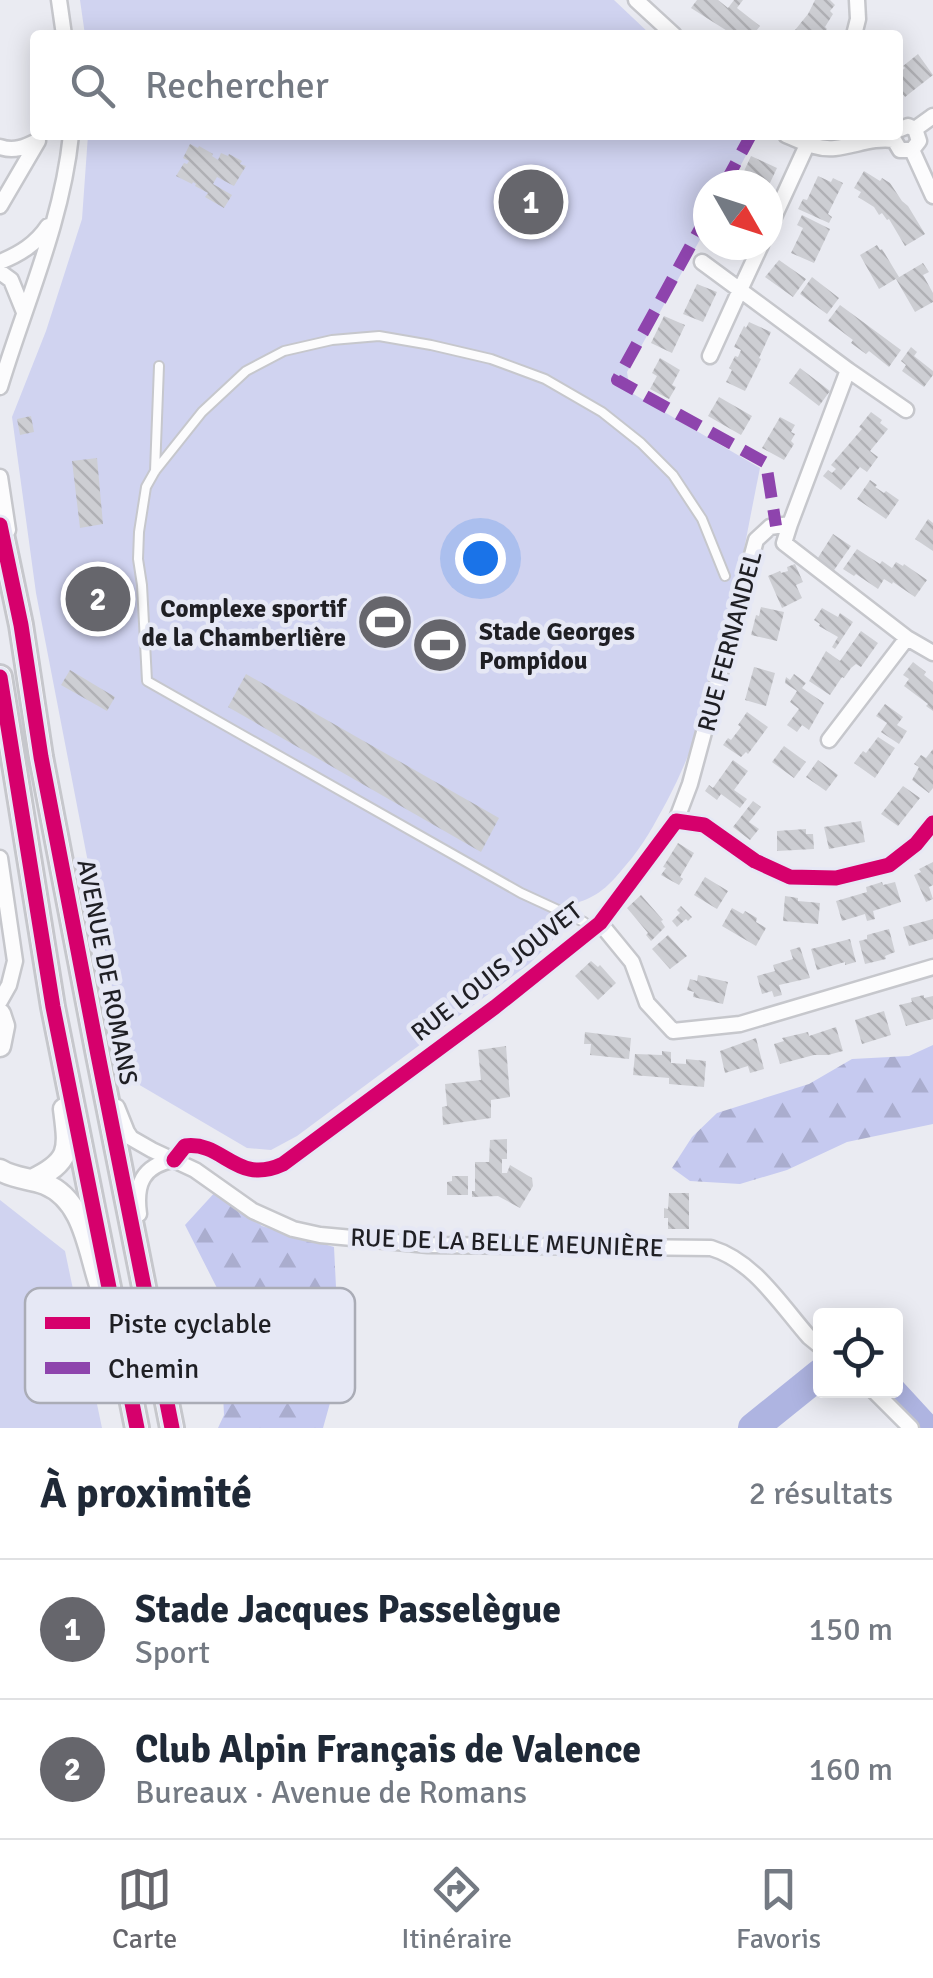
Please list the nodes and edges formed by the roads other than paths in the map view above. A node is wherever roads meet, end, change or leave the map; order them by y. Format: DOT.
graph roads {
  1 [pos="59,0"];
  2 [pos="636,0"];
  3 [pos="857,0"];
  4 [pos="63,30"];
  5 [pos="669,30"];
  6 [pos="855,30"];
  7 [pos="933,116"];
  8 [pos="915,129"];
  9 [pos="903,130"];
  10 [pos="38,140"];
  11 [pos="41,140"];
  12 [pos="70,140"];
  13 [pos="797,140"];
  14 [pos="871,140"];
  15 [pos="897,140"];
  16 [pos="808,145"];
  17 [pos="0,147"];
  18 [pos="912,150"];
  19 [pos="933,196"];
  20 [pos="783,198"];
  21 [pos="0,206"];
  22 [pos="54,218"];
  23 [pos="754,260"];
  24 [pos="0,262"];
  25 [pos="702,262"];
  26 [pos="0,272"];
  27 [pos="740,290"];
  28 [pos="24,312"];
  29 [pos="710,356"];
  30 [pos="159,366"];
  31 [pos="848,370"];
  32 [pos="0,387"];
  33 [pos="906,410"];
  34 [pos="155,471"];
  35 [pos="0,476"];
  36 [pos="790,524"];
  37 [pos="0,526"];
  38 [pos="725,576"];
  39 [pos="21,625"];
  40 [pos="907,638"];
  41 [pos="933,653"];
  42 [pos="0,678"];
  43 [pos="829,740"];
  44 [pos="676,821"];
  45 [pos="933,822"];
  46 [pos="0,858"];
  47 [pos="596,926"];
  48 [pos="933,967"];
  49 [pos="0,1001"];
  50 [pos="53,1006"];
  51 [pos="0,1014"];
  52 [pos="0,1046"];
  53 [pos="98,1055"];
  54 [pos="174,1160"];
  55 [pos="0,1170"];
  56 [pos="32,1180"];
  57 [pos="100,1288"];
  58 [pos="108,1288"];
  59 [pos="144,1288"];
  60 [pos="147,1288"];
  61 [pos="813,1340"];
  62 [pos="882,1398"];
  63 [pos="132,1403"];
  64 [pos="167,1403"];
  65 [pos="137,1428"];
  66 [pos="172,1428"];
  67 [pos="911,1428"];
  1 -- 4 [label="street"];
  2 -- 5 [label="street"];
  3 -- 6 [label="street"];
  7 -- 8 [label="street"];
  8 -- 9 [label="street"];
  8 -- 18 [label="street"];
  10 -- 17 [label="street"];
  11 -- 21 [label="street"];
  12 -- 22 [label="street"];
  13 -- 16 [label="street"];
  14 -- 16 [label="street"];
  15 -- 18 [label="street"];
  16 -- 20 [label="street"];
  18 -- 19 [label="street"];
  22 -- 24 [label="street"];
  22 -- 28 [label="street"];
  23 -- 27 [label="street"];
  25 -- 27 [label="street"];
  26 -- 28 [label="street"];
  27 -- 29 [label="street"];
  27 -- 31 [label="street"];
  28 -- 32 [label="street"];
  30 -- 34 [label="lane"];
  31 -- 33 [label="street"];
  31 -- 36 [label="street"];
  34 -- 38 [label="lane"];
  34 -- 47 [label="lane"];
  35 -- 39 [label="street"];
  36 -- 40 [label="street"];
  36 -- 44 [label="street, RUE FERNANDEL"];
  37 -- 39 [label="main road, AVENUE DE ROMANS"];
  39 -- 53 [label="main road, AVENUE DE ROMANS"];
  40 -- 41 [label="street"];
  40 -- 43 [label="street"];
  42 -- 50 [label="main road"];
  44 -- 45 [label="street"];
  44 -- 47 [label="street, RUE LOUIS JOUVET"];
  46 -- 49 [label="street"];
  47 -- 48 [label="street"];
  47 -- 54 [label="street, RUE LOUIS JOUVET"];
  50 -- 56 [label="street"];
  50 -- 58 [label="main road"];
  51 -- 52 [label="street"];
  53 -- 54 [label="street, RUE DE LA BELLE MEUNIÈRE"];
  53 -- 59 [label="main road, AVENUE DE ROMANS"];
  54 -- 60 [label="street"];
  54 -- 61 [label="street, RUE DE LA BELLE MEUNIÈRE"];
  55 -- 56 [label="street"];
  56 -- 57 [label="street"];
  62 -- 67 [label="street"];
  63 -- 65 [label="main road"];
  64 -- 66 [label="main road, AVENUE DE ROMANS"];
}
